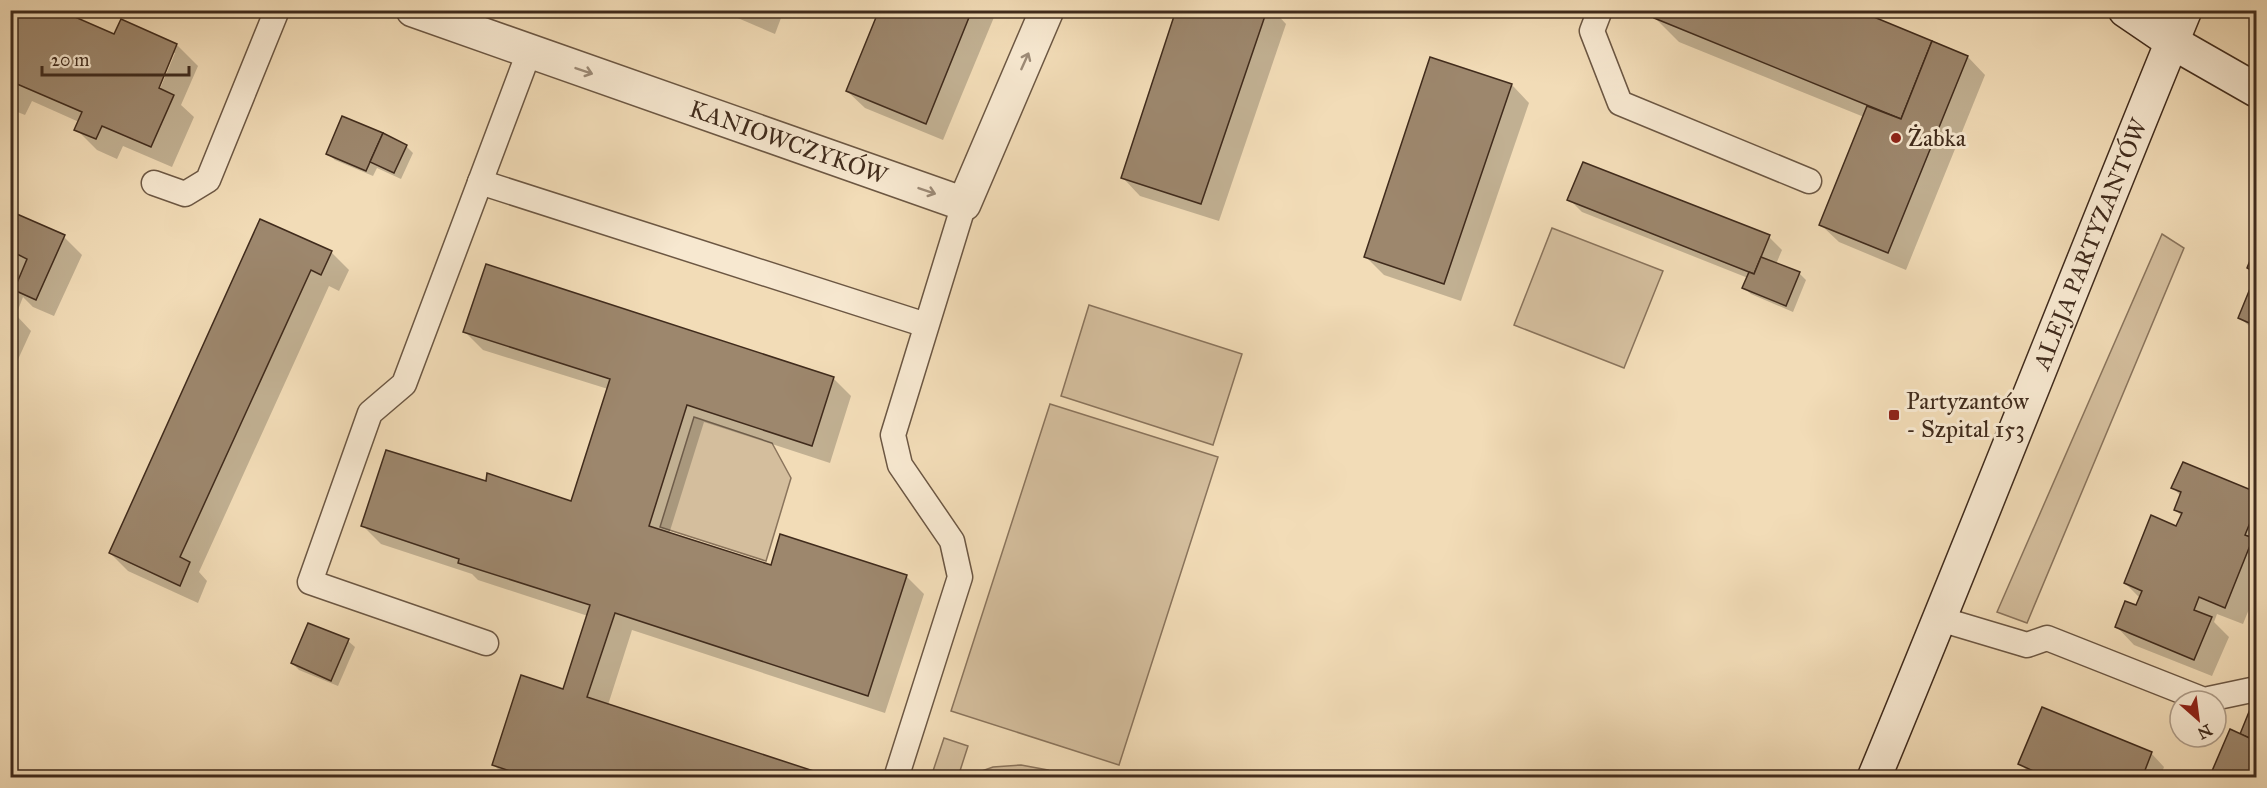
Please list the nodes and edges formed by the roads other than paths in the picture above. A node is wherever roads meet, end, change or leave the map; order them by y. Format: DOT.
graph roads {
  1 [pos="278,10"];
  2 [pos="414,10"];
  3 [pos="1047,10"];
  4 [pos="1600,10"];
  5 [pos="2125,10"];
  6 [pos="2184,10"];
  7 [pos="2172,42"];
  8 [pos="529,52"];
  9 [pos="2256,90"];
  10 [pos="1809,181"];
  11 [pos="480,182"];
  12 [pos="154,183"];
  13 [pos="964,204"];
  14 [pos="926,326"];
  15 [pos="1940,619"];
  16 [pos="486,643"];
  17 [pos="2256,689"];
  18 [pos="896,777"];
  19 [pos="1874,777"];
  1 -- 12 [label="lane"];
  2 -- 8 [label="street, KANIOWCZYKÓW"];
  13 -- 3 [label="street, one-way"];
  4 -- 10 [label="lane"];
  5 -- 7 [label="street"];
  6 -- 7 [label="street, ALEJA PARTYZANTÓW"];
  7 -- 9 [label="street"];
  7 -- 15 [label="street, ALEJA PARTYZANTÓW"];
  8 -- 11 [label="lane"];
  8 -- 13 [label="street, KANIOWCZYKÓW, one-way"];
  11 -- 14 [label="lane"];
  11 -- 16 [label="lane"];
  13 -- 14 [label="lane"];
  14 -- 18 [label="lane"];
  15 -- 17 [label="lane"];
  15 -- 19 [label="street, ALEJA PARTYZANTÓW"];
}
